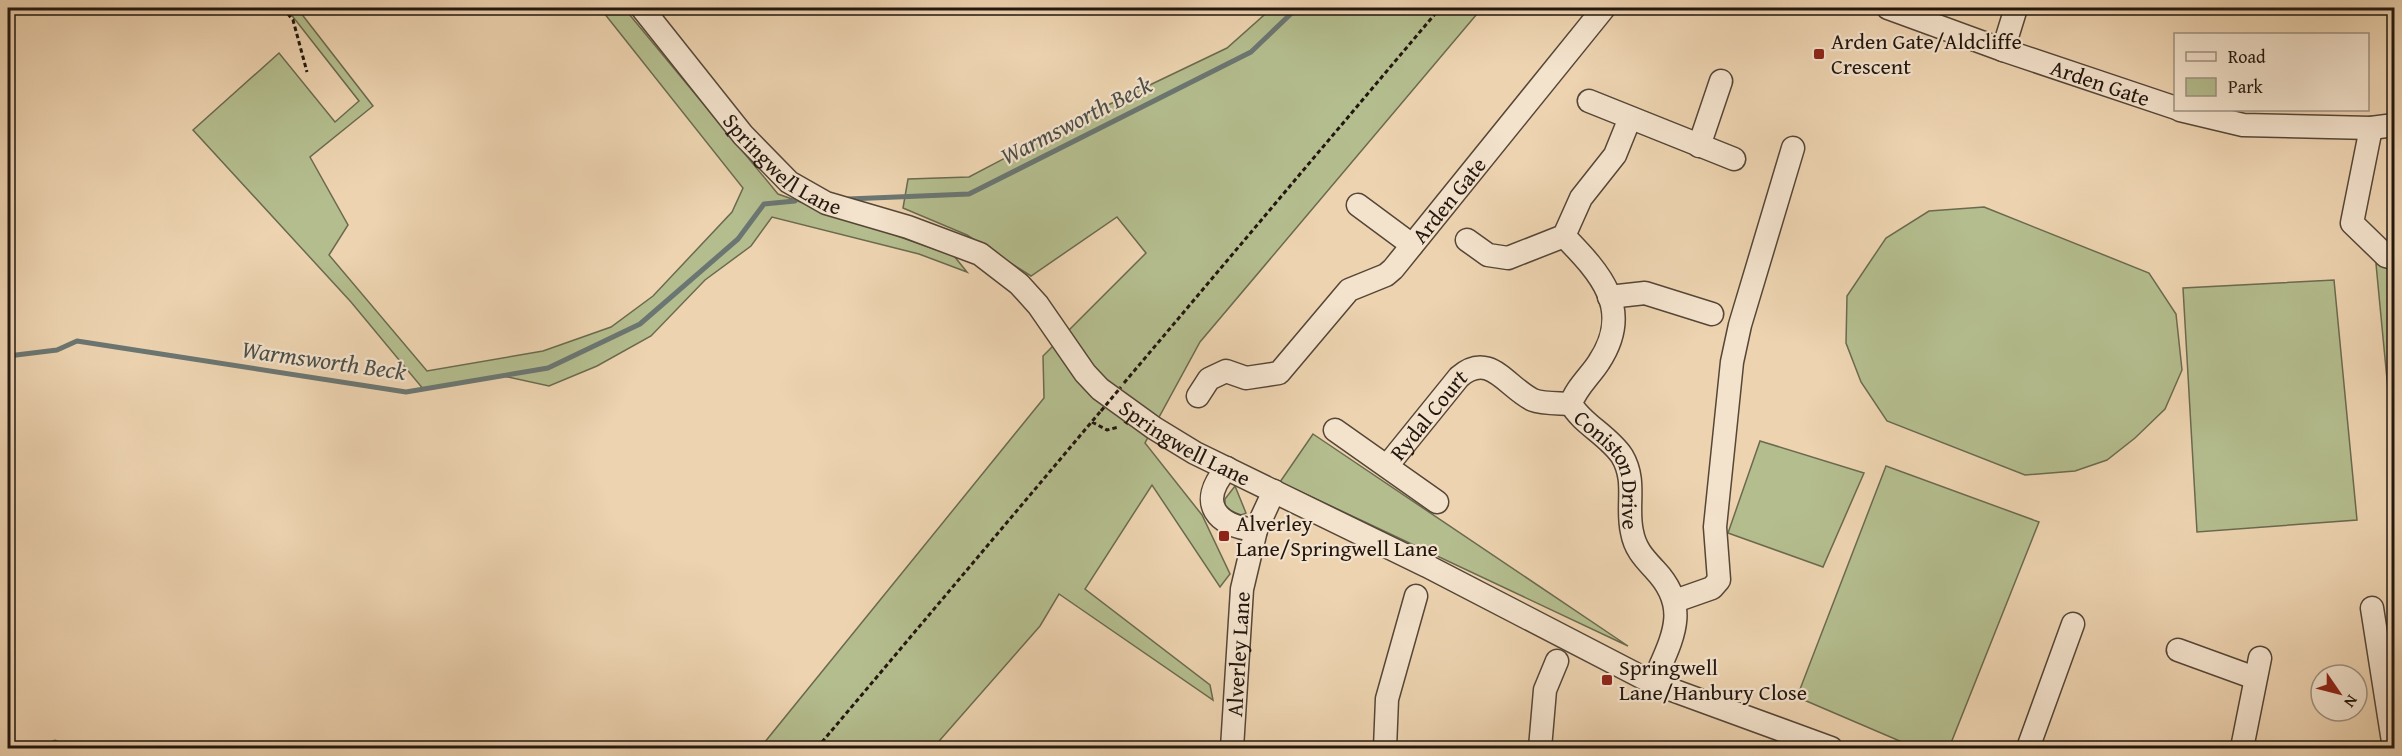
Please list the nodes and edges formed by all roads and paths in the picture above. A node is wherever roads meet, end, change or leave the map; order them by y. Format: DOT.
graph roads {
  1 [pos="283,8"];
  2 [pos="642,8"];
  3 [pos="1440,8"];
  4 [pos="1604,8"];
  5 [pos="1888,8"];
  6 [pos="2016,8"];
  7 [pos="2003,50"];
  8 [pos="307,72"];
  9 [pos="1721,81"];
  10 [pos="1589,101"];
  11 [pos="2174,108"];
  12 [pos="2184,111"];
  13 [pos="1630,118"];
  14 [pos="2394,125"];
  15 [pos="2371,128"];
  16 [pos="1699,146"];
  17 [pos="1793,148"];
  18 [pos="1734,159"];
  19 [pos="1358,205"];
  20 [pos="1564,236"];
  21 [pos="1467,240"];
  22 [pos="1412,245"];
  23 [pos="2394,258"];
  24 [pos="1609,297"];
  25 [pos="1712,314"];
  26 [pos="1198,396"];
  27 [pos="1571,404"];
  28 [pos="1335,430"];
  29 [pos="1387,466"];
  30 [pos="1227,468"];
  31 [pos="1274,491"];
  32 [pos="1437,502"];
  33 [pos="1256,531"];
  34 [pos="1416,596"];
  35 [pos="1676,602"];
  36 [pos="2372,608"];
  37 [pos="2073,624"];
  38 [pos="2178,650"];
  39 [pos="1557,661"];
  40 [pos="1653,682"];
  41 [pos="817,748"];
  42 [pos="1232,748"];
  43 [pos="1385,748"];
  44 [pos="1540,748"];
  45 [pos="1831,748"];
  46 [pos="2028,748"];
  47 [pos="2242,748"];
  48 [pos="2394,748"];
  1 -- 8 [label="path"];
  2 -- 30 [label="street, Springwell Lane"];
  3 -- 41 [label="path, bridge"];
  4 -- 22 [label="street, Arden Gate"];
  5 -- 7 [label="street, Arden Gate"];
  6 -- 7 [label="street"];
  7 -- 11 [label="street, Arden Gate"];
  9 -- 16 [label="street"];
  10 -- 13 [label="street"];
  12 -- 15 [label="street, Arden Gate"];
  13 -- 16 [label="street"];
  13 -- 20 [label="street"];
  14 -- 15 [label="street, Arden Gate"];
  15 -- 23 [label="street"];
  16 -- 18 [label="street"];
  17 -- 35 [label="street"];
  19 -- 22 [label="street"];
  20 -- 21 [label="street"];
  20 -- 24 [label="street, Coniston Drive"];
  22 -- 26 [label="street, Arden Gate"];
  24 -- 25 [label="street"];
  24 -- 27 [label="street, Coniston Drive"];
  27 -- 29 [label="street, Rydal Court"];
  27 -- 35 [label="street, Coniston Drive"];
  28 -- 29 [label="street, Rydal Court"];
  29 -- 32 [label="street, Rydal Court"];
  30 -- 31 [label="street, Springwell Lane"];
  30 -- 33 [label="street"];
  31 -- 33 [label="street, Alverley Lane"];
  31 -- 40 [label="street, Springwell Lane"];
  33 -- 42 [label="street, Alverley Lane"];
  34 -- 43 [label="street"];
  35 -- 40 [label="street"];
  36 -- 48 [label="street"];
  37 -- 46 [label="street"];
  38 -- 47 [label="street"];
  39 -- 44 [label="street"];
  40 -- 45 [label="street, Springwell Lane"];
}
